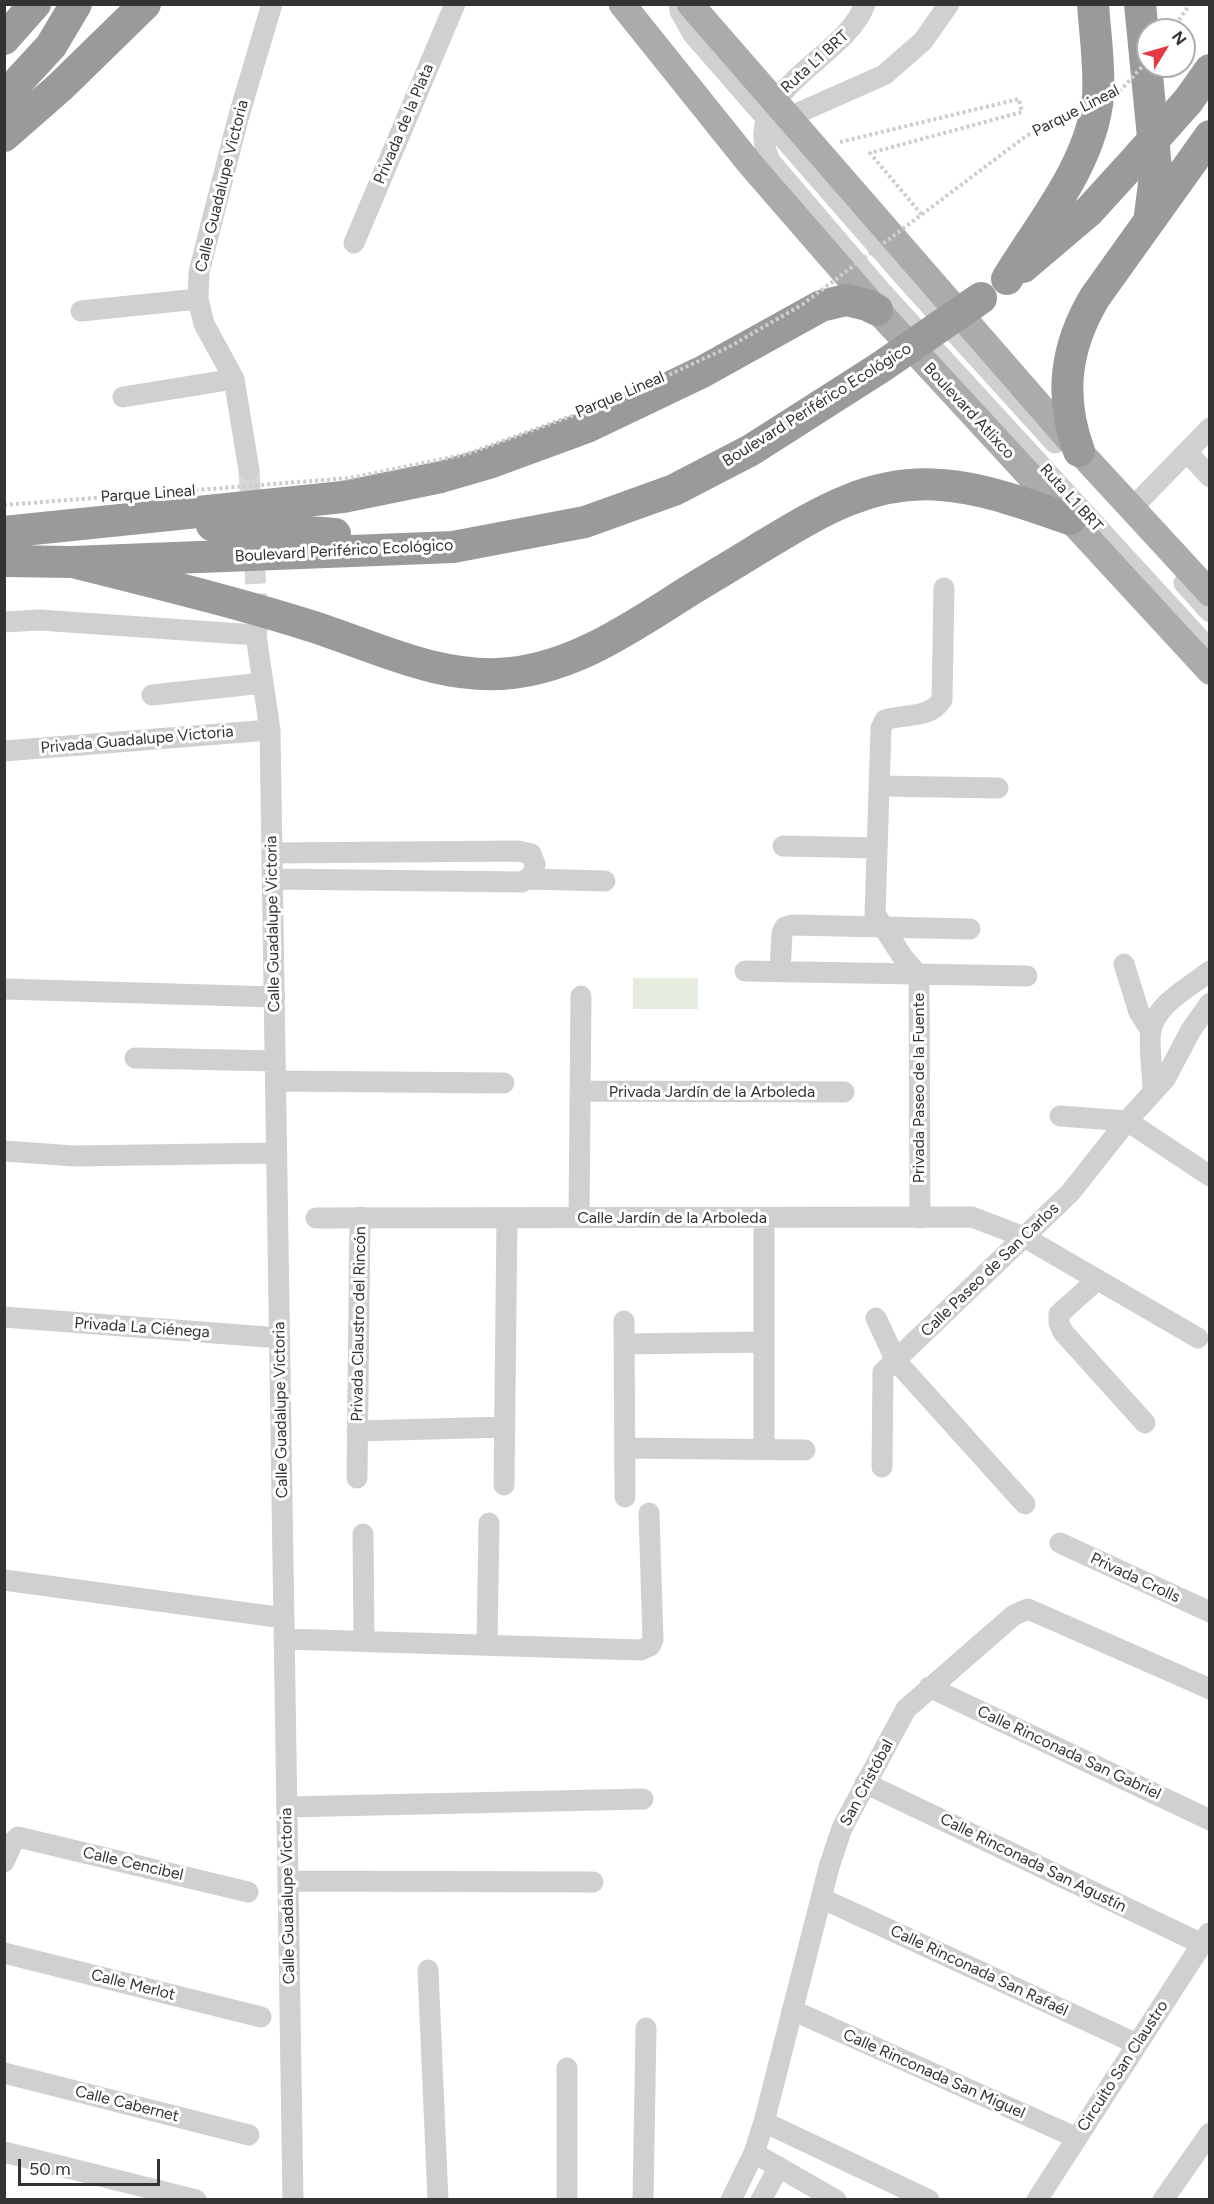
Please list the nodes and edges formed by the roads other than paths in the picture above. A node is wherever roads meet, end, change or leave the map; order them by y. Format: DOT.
graph roads {
  1 [pos="35,4"];
  2 [pos="76,4"];
  3 [pos="145,4"];
  4 [pos="272,4"];
  5 [pos="455,4"];
  6 [pos="622,4"];
  7 [pos="679,4"];
  8 [pos="690,4"];
  9 [pos="865,4"];
  10 [pos="949,4"];
  11 [pos="1093,4"];
  12 [pos="1140,4"];
  13 [pos="4,39"];
  14 [pos="1209,70"];
  15 [pos="4,97"];
  16 [pos="777,113"];
  17 [pos="4,136"];
  18 [pos="1209,136"];
  19 [pos="1148,222"];
  20 [pos="354,243"];
  21 [pos="1007,279"];
  22 [pos="198,299"];
  23 [pos="877,310"];
  24 [pos="81,311"];
  25 [pos="234,379"];
  26 [pos="123,397"];
  27 [pos="1209,428"];
  28 [pos="1079,451"];
  29 [pos="1197,458"];
  30 [pos="249,470"];
  31 [pos="1209,477"];
  32 [pos="1132,508"];
  33 [pos="136,519"];
  34 [pos="1070,519"];
  35 [pos="4,532"];
  36 [pos="453,547"];
  37 [pos="4,561"];
  38 [pos="73,562"];
  39 [pos="944,588"];
  40 [pos="1208,593"];
  41 [pos="4,622"];
  42 [pos="1209,650"];
  43 [pos="1209,671"];
  44 [pos="263,683"];
  45 [pos="152,695"];
  46 [pos="270,730"];
  47 [pos="4,751"];
  48 [pos="879,786"];
  49 [pos="998,788"];
  50 [pos="783,846"];
  51 [pos="877,848"];
  52 [pos="272,853"];
  53 [pos="273,879"];
  54 [pos="529,879"];
  55 [pos="605,881"];
  56 [pos="883,927"];
  57 [pos="970,929"];
  58 [pos="1124,964"];
  59 [pos="745,971"];
  60 [pos="780,972"];
  61 [pos="1209,972"];
  62 [pos="919,976"];
  63 [pos="1027,976"];
  64 [pos="4,989"];
  65 [pos="274,996"];
  66 [pos="581,996"];
  67 [pos="1209,1003"];
  68 [pos="1151,1031"];
  69 [pos="135,1058"];
  70 [pos="276,1071"];
  71 [pos="504,1083"];
  72 [pos="1153,1090"];
  73 [pos="580,1091"];
  74 [pos="844,1092"];
  75 [pos="1060,1116"];
  76 [pos="1127,1121"];
  77 [pos="4,1151"];
  78 [pos="277,1153"];
  79 [pos="1209,1176"];
  80 [pos="360,1217"];
  81 [pos="579,1217"];
  82 [pos="316,1218"];
  83 [pos="507,1218"];
  84 [pos="920,1218"];
  85 [pos="764,1219"];
  86 [pos="1024,1237"];
  87 [pos="1097,1280"];
  88 [pos="4,1317"];
  89 [pos="876,1318"];
  90 [pos="624,1321"];
  91 [pos="280,1338"];
  92 [pos="1198,1338"];
  93 [pos="764,1342"];
  94 [pos="624,1344"];
  95 [pos="896,1361"];
  96 [pos="1145,1423"];
  97 [pos="505,1427"];
  98 [pos="357,1431"];
  99 [pos="625,1448"];
  100 [pos="764,1450"];
  101 [pos="805,1450"];
  102 [pos="882,1467"];
  103 [pos="357,1478"];
  104 [pos="504,1485"];
  105 [pos="625,1497"];
  106 [pos="1025,1504"];
  107 [pos="649,1513"];
  108 [pos="489,1522"];
  109 [pos="363,1534"];
  110 [pos="1060,1543"];
  111 [pos="4,1580"];
  112 [pos="1209,1612"];
  113 [pos="284,1618"];
  114 [pos="284,1639"];
  115 [pos="364,1641"];
  116 [pos="487,1645"];
  117 [pos="929,1687"];
  118 [pos="1209,1689"];
  119 [pos="865,1783"];
  120 [pos="643,1799"];
  121 [pos="287,1807"];
  122 [pos="1209,1820"];
  123 [pos="9,1850"];
  124 [pos="288,1881"];
  125 [pos="593,1882"];
  126 [pos="248,1892"];
  127 [pos="821,1898"];
  128 [pos="1206,1938"];
  129 [pos="4,1953"];
  130 [pos="428,1970"];
  131 [pos="792,2010"];
  132 [pos="261,2016"];
  133 [pos="646,2028"];
  134 [pos="1137,2044"];
  135 [pos="567,2068"];
  136 [pos="4,2073"];
  137 [pos="764,2122"];
  138 [pos="1209,2133"];
  139 [pos="249,2135"];
  140 [pos="1077,2138"];
  141 [pos="4,2152"];
  142 [pos="754,2153"];
  143 [pos="779,2167"];
  144 [pos="196,2199"];
  145 [pos="293,2199"];
  146 [pos="438,2199"];
  147 [pos="567,2199"];
  148 [pos="643,2199"];
  149 [pos="731,2199"];
  150 [pos="761,2199"];
  151 [pos="836,2199"];
  152 [pos="929,2199"];
  153 [pos="1037,2199"];
  154 [pos="1163,2199"];
  1 -- 13 [label="highway"];
  2 -- 15 [label="highway"];
  3 -- 17 [label="highway"];
  4 -- 22 [label="street, Calle Guadalupe Victoria"];
  5 -- 20 [label="street, Privada de la Plata"];
  6 -- 23 [label="main road, Boulevard Atlixco"];
  7 -- 16 [label="street, Ruta L1 BRT"];
  8 -- 16 [label="main road"];
  9 -- 16 [label="street, Ruta L1 BRT"];
  10 -- 16 [label="street"];
  11 -- 21 [label="highway"];
  12 -- 19 [label="highway"];
  14 -- 21 [label="highway, Boulevard Periférico Ecológico, bridge"];
  16 -- 28 [label="main road"];
  16 -- 40 [label="street, Ruta L1 BRT"];
  16 -- 42 [label="street, Ruta L1 BRT"];
  18 -- 19 [label="highway"];
  19 -- 28 [label="highway"];
  21 -- 36 [label="highway, Boulevard Periférico Ecológico, bridge"];
  22 -- 24 [label="street"];
  22 -- 25 [label="street, Calle Guadalupe Victoria"];
  23 -- 33 [label="highway"];
  23 -- 34 [label="main road, Boulevard Atlixco"];
  25 -- 26 [label="street"];
  25 -- 30 [label="street, Calle Guadalupe Victoria"];
  27 -- 29 [label="street"];
  28 -- 32 [label="main road"];
  29 -- 31 [label="street"];
  29 -- 32 [label="street"];
  32 -- 40 [label="main road"];
  33 -- 35 [label="highway"];
  33 -- 36 [label="highway"];
  34 -- 38 [label="highway"];
  34 -- 43 [label="main road, Boulevard Atlixco"];
  36 -- 38 [label="highway, Boulevard Periférico Ecológico"];
  37 -- 38 [label="highway, Boulevard Periférico Ecológico"];
  39 -- 48 [label="street, Privada Paseo de la Fuente"];
  41 -- 44 [label="street, Calle Guadalupe Victoria"];
  44 -- 45 [label="street"];
  44 -- 46 [label="street, Calle Guadalupe Victoria"];
  46 -- 47 [label="street, Privada Guadalupe Victoria"];
  46 -- 52 [label="street, Calle Guadalupe Victoria"];
  48 -- 49 [label="street"];
  48 -- 51 [label="street, Privada Paseo de la Fuente"];
  50 -- 51 [label="street"];
  51 -- 56 [label="street, Privada Paseo de la Fuente"];
  52 -- 53 [label="street, Calle Guadalupe Victoria"];
  52 -- 54 [label="street"];
  53 -- 54 [label="street"];
  53 -- 65 [label="street, Calle Guadalupe Victoria"];
  54 -- 55 [label="street"];
  56 -- 57 [label="street"];
  56 -- 60 [label="street"];
  56 -- 62 [label="street, Privada Paseo de la Fuente"];
  58 -- 68 [label="street"];
  59 -- 60 [label="street"];
  60 -- 62 [label="street"];
  61 -- 68 [label="street"];
  62 -- 63 [label="street"];
  62 -- 84 [label="street, Privada Paseo de la Fuente"];
  64 -- 65 [label="street"];
  65 -- 70 [label="street, Calle Guadalupe Victoria"];
  66 -- 73 [label="street"];
  67 -- 72 [label="street, Calle Paseo de San Carlos"];
  68 -- 72 [label="street"];
  69 -- 70 [label="street"];
  70 -- 71 [label="street"];
  70 -- 78 [label="street, Calle Guadalupe Victoria"];
  72 -- 76 [label="street, Calle Paseo de San Carlos"];
  73 -- 74 [label="street, Privada Jardín de la Arboleda"];
  73 -- 81 [label="street"];
  75 -- 76 [label="street"];
  76 -- 79 [label="street"];
  76 -- 86 [label="street, Calle Paseo de San Carlos"];
  77 -- 78 [label="street"];
  78 -- 91 [label="street, Calle Guadalupe Victoria"];
  80 -- 82 [label="street, Calle Jardín de la Arboleda"];
  80 -- 83 [label="street, Calle Jardín de la Arboleda"];
  80 -- 98 [label="street, Privada Claustro del Rincón"];
  81 -- 83 [label="street, Calle Jardín de la Arboleda"];
  81 -- 85 [label="street, Calle Jardín de la Arboleda"];
  83 -- 97 [label="street"];
  84 -- 85 [label="street, Calle Jardín de la Arboleda"];
  84 -- 86 [label="street, Calle Jardín de la Arboleda"];
  85 -- 93 [label="street"];
  86 -- 87 [label="street, Calle Jardín de la Arboleda"];
  86 -- 95 [label="street, Calle Paseo de San Carlos"];
  87 -- 92 [label="street, Calle Jardín de la Arboleda"];
  87 -- 96 [label="street"];
  88 -- 91 [label="street, Privada La Ciénega"];
  89 -- 95 [label="street"];
  90 -- 94 [label="street"];
  91 -- 113 [label="street, Calle Guadalupe Victoria"];
  93 -- 94 [label="street"];
  93 -- 100 [label="street"];
  94 -- 99 [label="street"];
  95 -- 102 [label="street, Calle Paseo de San Carlos"];
  95 -- 106 [label="street"];
  97 -- 98 [label="street, Privada Claustro del Rincón"];
  97 -- 104 [label="street"];
  98 -- 103 [label="street, Privada Claustro del Rincón"];
  99 -- 100 [label="street"];
  99 -- 105 [label="street"];
  100 -- 101 [label="street"];
  107 -- 116 [label="street"];
  108 -- 116 [label="street"];
  109 -- 115 [label="street"];
  110 -- 112 [label="street, Privada Crolls"];
  111 -- 113 [label="street"];
  113 -- 114 [label="street, Calle Guadalupe Victoria"];
  114 -- 115 [label="street"];
  114 -- 121 [label="street, Calle Guadalupe Victoria"];
  115 -- 116 [label="street"];
  117 -- 118 [label="street, San Cristóbal"];
  117 -- 119 [label="street, San Cristóbal"];
  117 -- 122 [label="street, Calle Rinconada San Gabriel"];
  119 -- 127 [label="street, San Cristóbal"];
  119 -- 128 [label="street, Calle Rinconada San Agustín"];
  120 -- 121 [label="street"];
  121 -- 124 [label="street, Calle Guadalupe Victoria"];
  123 -- 126 [label="street, Calle Cencibel"];
  124 -- 125 [label="street"];
  124 -- 145 [label="street, Calle Guadalupe Victoria"];
  127 -- 131 [label="street, San Cristóbal"];
  127 -- 134 [label="street, Calle Rinconada San Rafaél"];
  128 -- 134 [label="street, Circuito San Claustro"];
  129 -- 132 [label="street, Calle Merlot"];
  130 -- 146 [label="street"];
  131 -- 137 [label="street, San Cristóbal"];
  131 -- 140 [label="street, Calle Rinconada San Miguel"];
  133 -- 148 [label="street"];
  134 -- 140 [label="street, Circuito San Claustro"];
  135 -- 147 [label="street"];
  136 -- 139 [label="street, Calle Cabernet"];
  137 -- 142 [label="street, San Cristóbal"];
  137 -- 152 [label="street"];
  138 -- 154 [label="street"];
  140 -- 153 [label="street, Circuito San Claustro"];
  141 -- 144 [label="street"];
  142 -- 143 [label="street"];
  142 -- 149 [label="street, San Cristóbal"];
  143 -- 150 [label="street"];
  143 -- 151 [label="street"];
}
